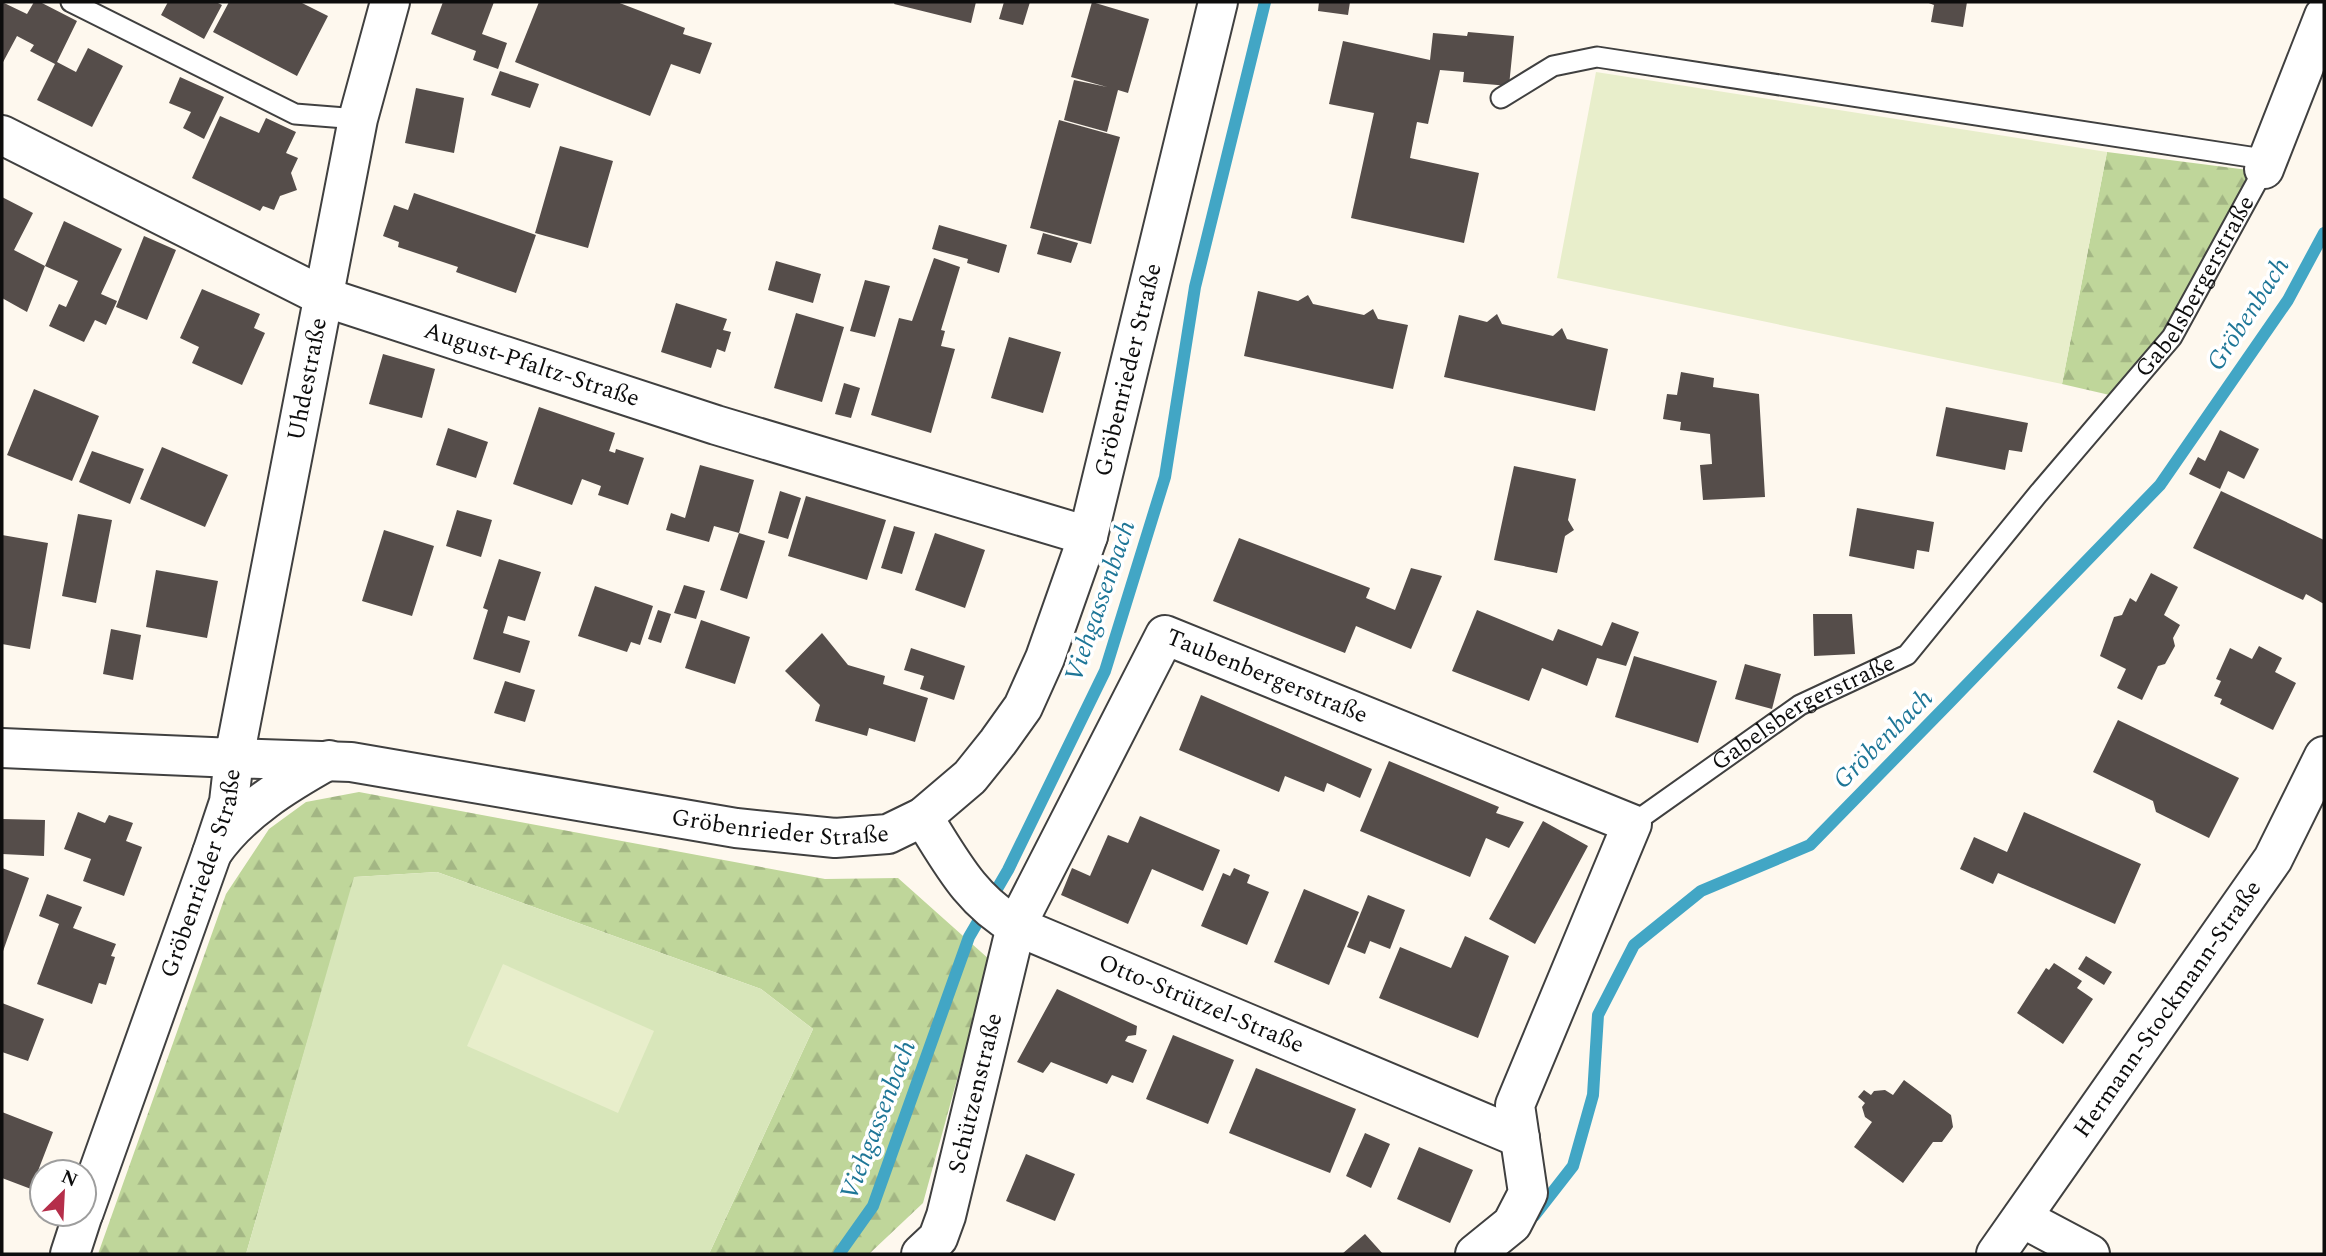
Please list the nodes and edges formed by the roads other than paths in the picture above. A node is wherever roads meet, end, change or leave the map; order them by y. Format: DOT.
graph roads {
  1 [pos="71,2"];
  2 [pos="390,2"];
  3 [pos="1218,2"];
  4 [pos="2324,16"];
  5 [pos="1501,98"];
  6 [pos="358,119"];
  7 [pos="2,135"];
  8 [pos="2267,165"];
  9 [pos="324,297"];
  10 [pos="1088,536"];
  11 [pos="2,748"];
  12 [pos="2324,756"];
  13 [pos="234,758"];
  14 [pos="329,760"];
  15 [pos="923,817"];
  16 [pos="1632,824"];
  17 [pos="212,853"];
  18 [pos="1008,922"];
  19 [pos="1520,1138"];
  20 [pos="98,1174"];
  21 [pos="2022,1218"];
  22 [pos="79,1228"];
  23 [pos="70,1254"];
  24 [pos="921,1254"];
  25 [pos="1475,1254"];
  26 [pos="1996,1254"];
  27 [pos="2090,1254"];
  1 -- 6 [label="lane"];
  2 -- 6 [label="street, Uhdestraße"];
  3 -- 10 [label="street, Gröbenrieder Straße"];
  4 -- 8 [label="street, Gabelsbergerstraße"];
  5 -- 8 [label="lane"];
  6 -- 9 [label="street, Uhdestraße"];
  7 -- 9 [label="street, August-Pfaltz-Straße"];
  8 -- 16 [label="lane, Gabelsbergerstraße"];
  9 -- 10 [label="street, August-Pfaltz-Straße"];
  9 -- 13 [label="street, Uhdestraße"];
  10 -- 15 [label="street, Gröbenrieder Straße"];
  11 -- 13 [label="street"];
  12 -- 21 [label="street, Hermann-Stockmann-Straße"];
  13 -- 14 [label="street, Gröbenrieder Straße"];
  13 -- 17 [label="street, Gröbenrieder Straße"];
  14 -- 15 [label="street, Gröbenrieder Straße"];
  14 -- 17 [label="street"];
  15 -- 18 [label="street, Otto-Strützel-Straße"];
  16 -- 18 [label="street, Taubenbergerstraße"];
  16 -- 19 [label="street"];
  17 -- 20 [label="street, Gröbenrieder Straße"];
  18 -- 19 [label="street, Otto-Strützel-Straße"];
  18 -- 24 [label="street, Schützenstraße"];
  19 -- 25 [label="street"];
  21 -- 26 [label="street, Hermann-Stockmann-Straße"];
  21 -- 27 [label="street"];
  22 -- 23 [label="street, Gröbenrieder Straße"];
}
